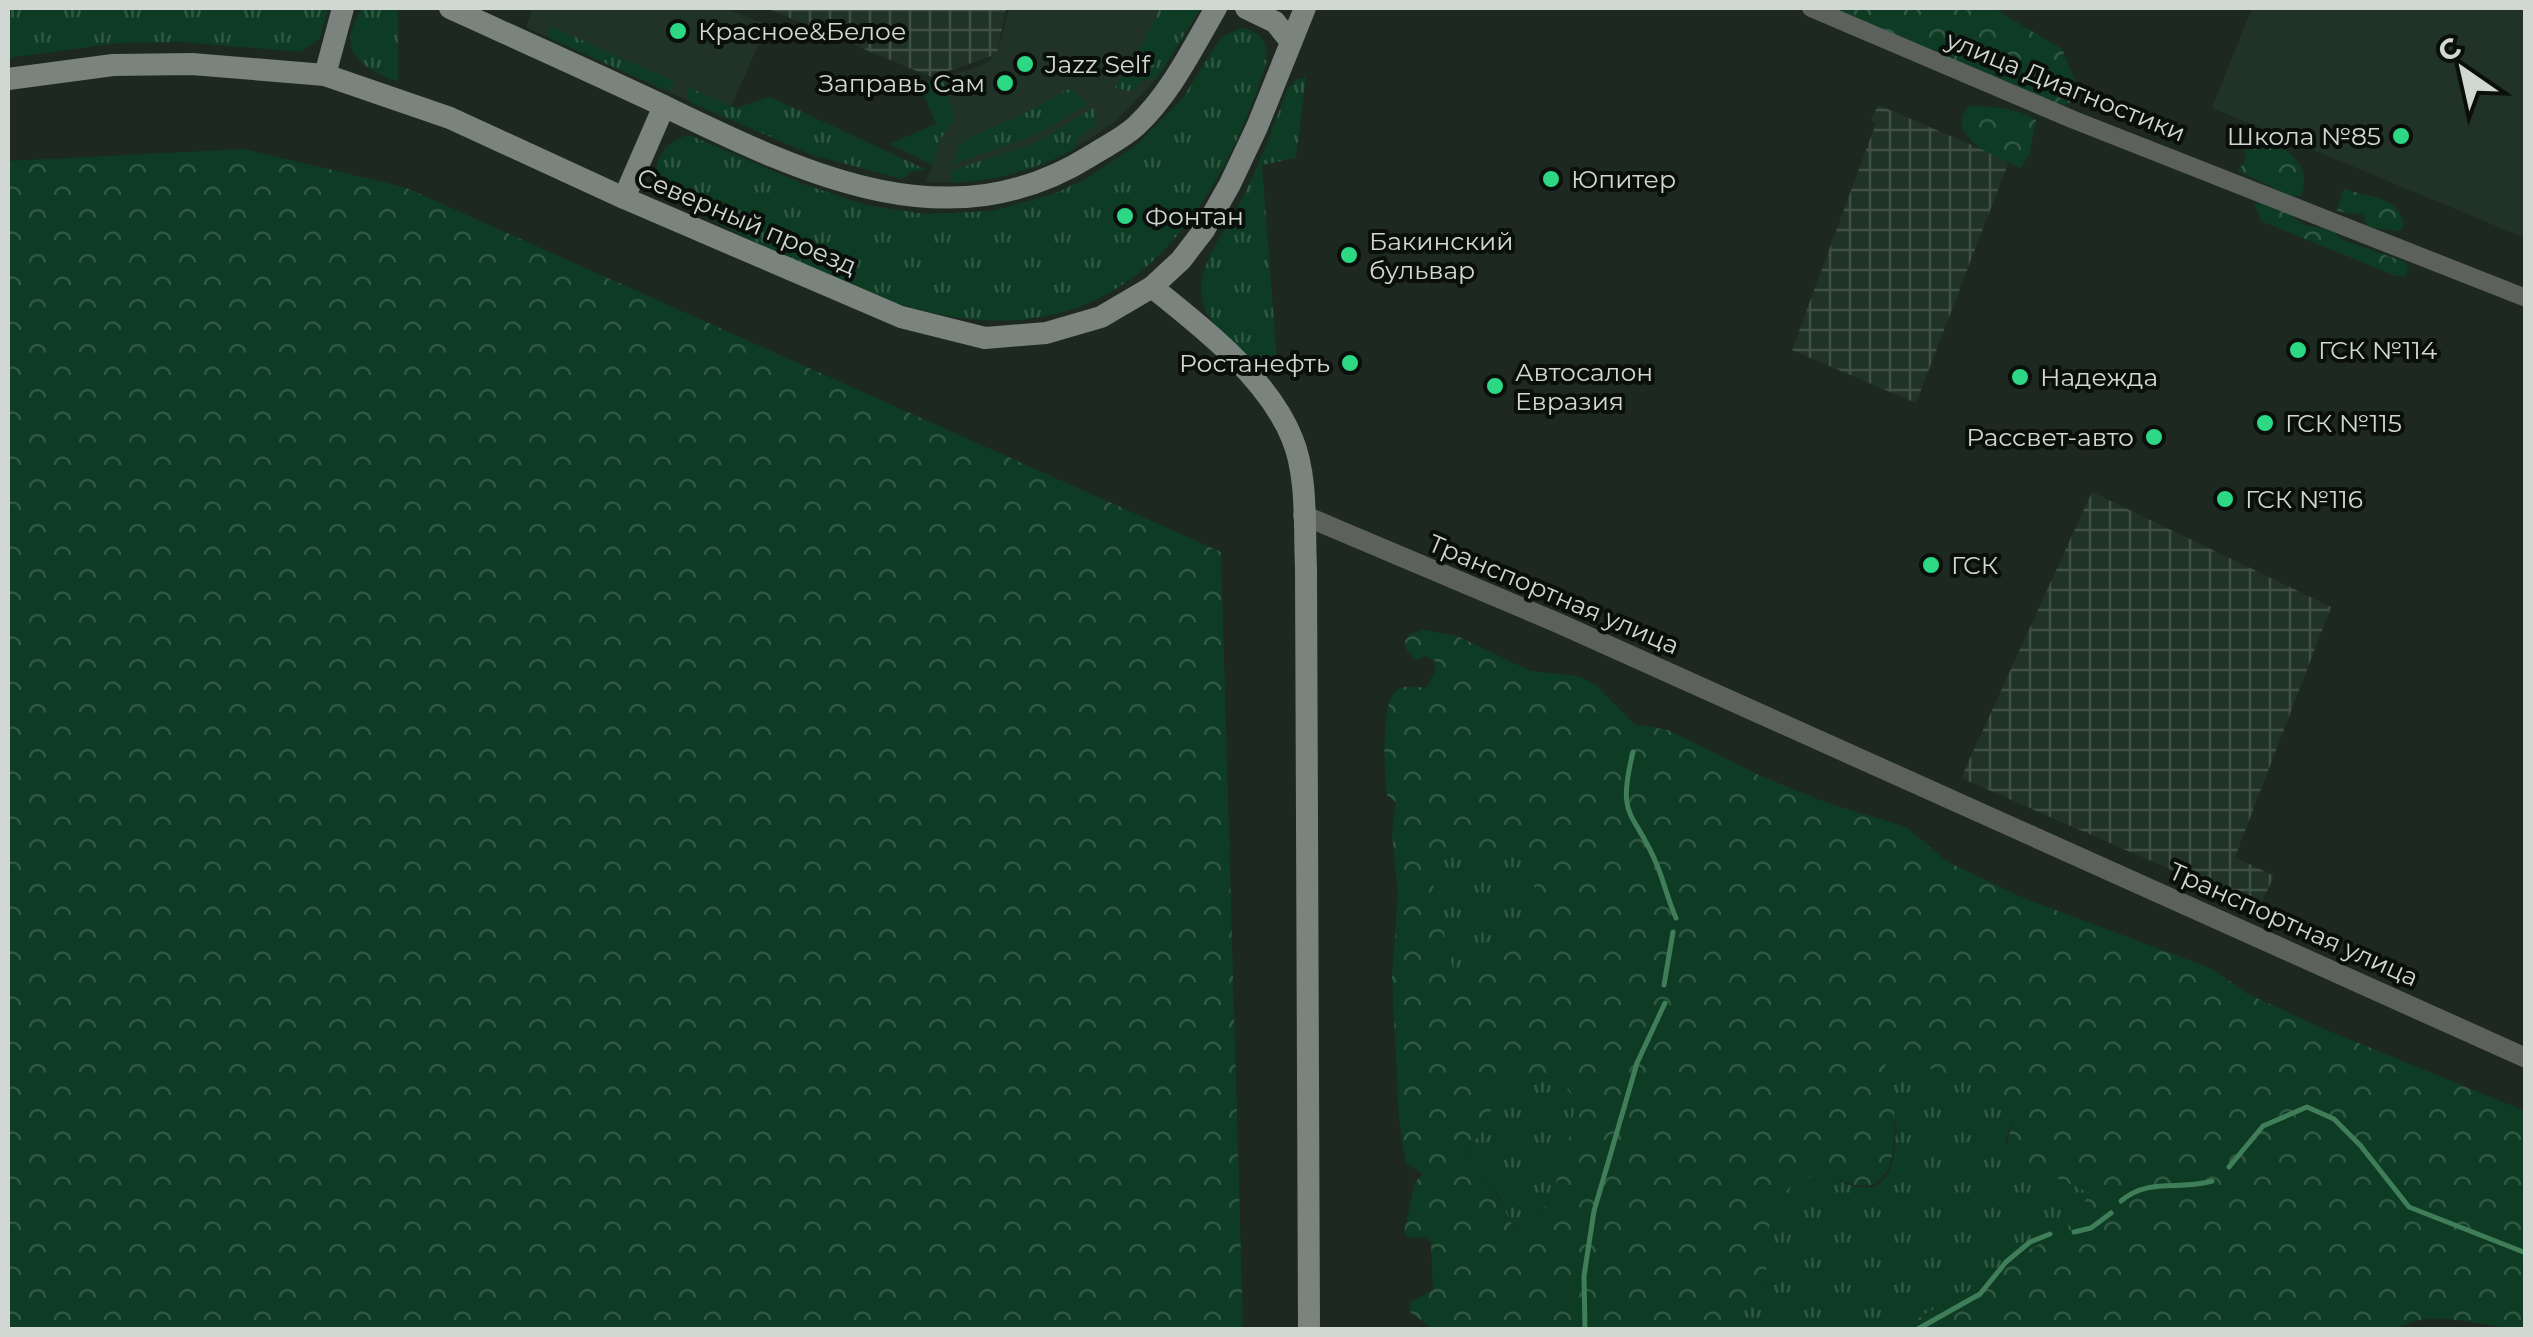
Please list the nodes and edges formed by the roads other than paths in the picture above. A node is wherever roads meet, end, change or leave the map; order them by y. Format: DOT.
graph roads {
  1 [pos="343,8"];
  2 [pos="1216,8"];
  3 [pos="1246,8"];
  4 [pos="1305,8"];
  5 [pos="1811,8"];
  6 [pos="458,9"];
  7 [pos="1291,42"];
  8 [pos="326,75"];
  9 [pos="8,79"];
  10 [pos="664,106"];
  11 [pos="624,198"];
  12 [pos="1152,287"];
  13 [pos="2526,298"];
  14 [pos="1304,515"];
  15 [pos="2526,1058"];
  16 [pos="1310,1330"];
  1 -- 8 [label="main road"];
  2 -- 10 [label="main road"];
  3 -- 7 [label="main road"];
  4 -- 7 [label="main road, Северный проезд"];
  5 -- 13 [label="street, улица Диагностики"];
  6 -- 10 [label="main road"];
  7 -- 12 [label="main road, Северный проезд"];
  8 -- 9 [label="main road, Северный проезд"];
  8 -- 11 [label="main road, Северный проезд"];
  10 -- 11 [label="main road"];
  11 -- 12 [label="main road, Северный проезд"];
  12 -- 14 [label="main road"];
  14 -- 15 [label="street, Транспортная улица"];
  14 -- 16 [label="main road"];
}
